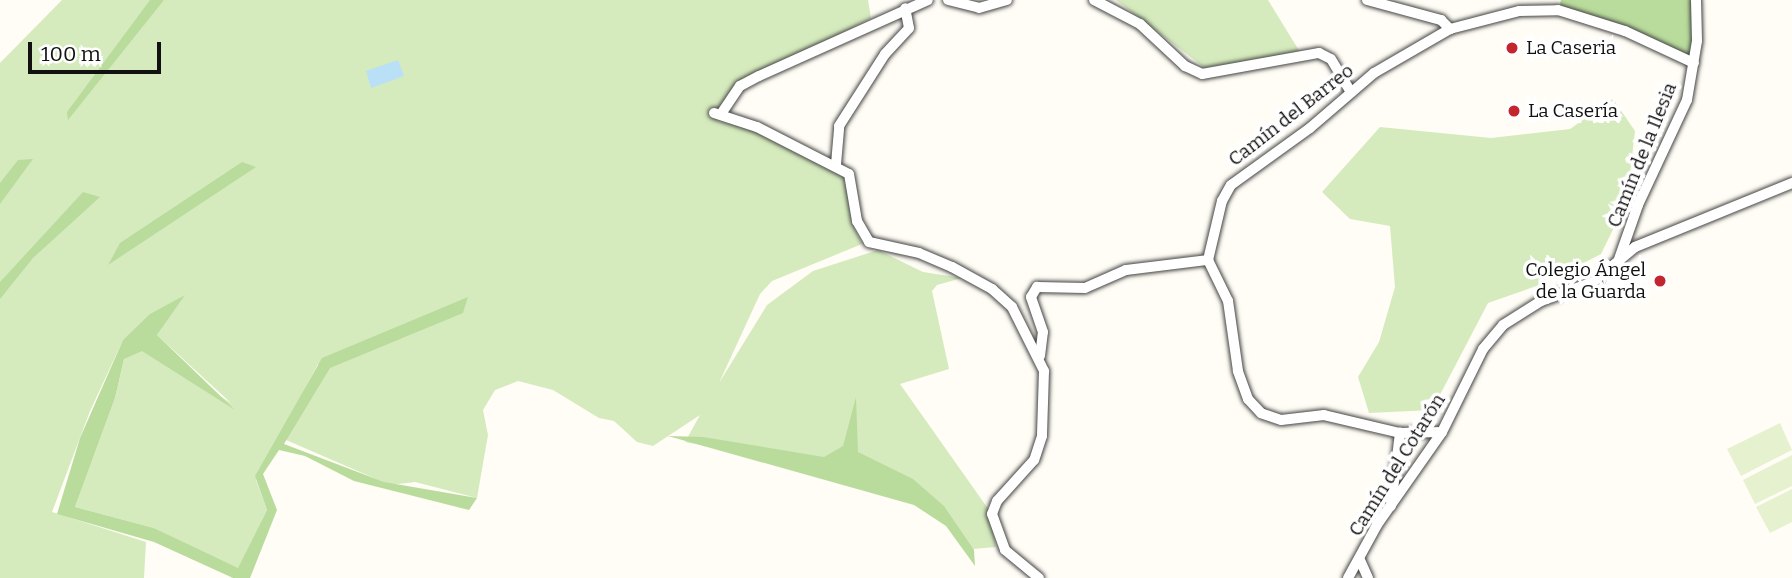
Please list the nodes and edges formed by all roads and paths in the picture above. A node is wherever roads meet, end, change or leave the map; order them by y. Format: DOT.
graph roads {
  1 [pos="928,0"];
  2 [pos="948,0"];
  3 [pos="1007,0"];
  4 [pos="1084,0"];
  5 [pos="1367,0"];
  6 [pos="1696,0"];
  7 [pos="1096,1"];
  8 [pos="905,8"];
  9 [pos="1450,29"];
  10 [pos="1694,63"];
  11 [pos="1351,92"];
  12 [pos="836,164"];
  13 [pos="1792,183"];
  14 [pos="1619,259"];
  15 [pos="1208,260"];
  16 [pos="1040,356"];
  17 [pos="1442,432"];
  18 [pos="1401,433"];
  19 [pos="1391,506"];
  20 [pos="1360,560"];
  21 [pos="1038,578"];
  22 [pos="1348,578"];
  23 [pos="1368,578"];
  1 -- 8 [label="street"];
  2 -- 3 [label="street"];
  4 -- 7 [label="street"];
  5 -- 9 [label="street"];
  6 -- 10 [label="street, Camín de la Ilesia"];
  7 -- 11 [label="street"];
  8 -- 12 [label="street"];
  8 -- 12 [label="street"];
  9 -- 10 [label="street, Camín del Barreo"];
  9 -- 11 [label="street, Camín del Barreo"];
  10 -- 14 [label="street, Camín de la Ilesia"];
  11 -- 15 [label="street, Camín del Barreo"];
  12 -- 16 [label="street"];
  13 -- 14 [label="street, Camín del Cotarón"];
  14 -- 17 [label="street, Camín del Cotarón"];
  15 -- 16 [label="street"];
  15 -- 18 [label="street"];
  16 -- 21 [label="street"];
  17 -- 18 [label="street"];
  17 -- 19 [label="street, Camín del Cotarón"];
  18 -- 19 [label="street"];
  19 -- 20 [label="street, Camín del Cotarón"];
  20 -- 22 [label="street, Camín del Cotarón"];
  20 -- 23 [label="street"];
}
